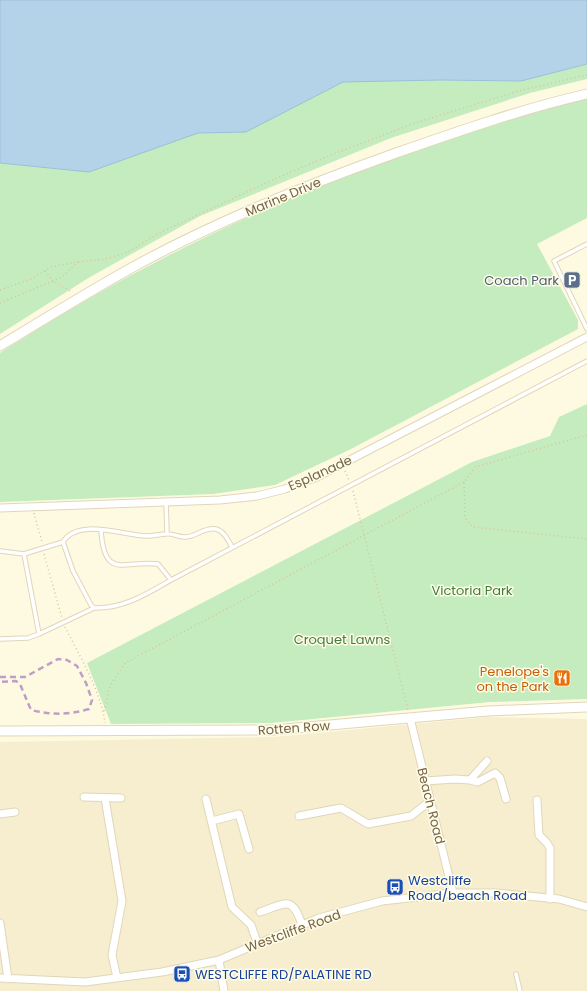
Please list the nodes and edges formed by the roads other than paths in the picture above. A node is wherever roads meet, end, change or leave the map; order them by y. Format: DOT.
graph roads {
  1 [pos="587,94"];
  2 [pos="587,244"];
  3 [pos="587,329"];
  4 [pos="587,337"];
  5 [pos="0,346"];
  6 [pos="587,361"];
  7 [pos="166,501"];
  8 [pos="0,508"];
  9 [pos="101,530"];
  10 [pos="167,533"];
  11 [pos="63,542"];
  12 [pos="232,547"];
  13 [pos="0,551"];
  14 [pos="24,554"];
  15 [pos="171,580"];
  16 [pos="94,608"];
  17 [pos="39,634"];
  18 [pos="0,639"];
  19 [pos="587,707"];
  20 [pos="410,718"];
  21 [pos="0,731"];
  22 [pos="487,762"];
  23 [pos="470,780"];
  24 [pos="425,781"];
  25 [pos="84,797"];
  26 [pos="105,798"];
  27 [pos="121,798"];
  28 [pos="206,799"];
  29 [pos="506,799"];
  30 [pos="536,800"];
  31 [pos="430,801"];
  32 [pos="15,812"];
  33 [pos="0,814"];
  34 [pos="299,816"];
  35 [pos="212,821"];
  36 [pos="249,849"];
  37 [pos="453,893"];
  38 [pos="550,899"];
  39 [pos="587,901"];
  40 [pos="587,907"];
  41 [pos="260,912"];
  42 [pos="0,923"];
  43 [pos="302,925"];
  44 [pos="257,942"];
  45 [pos="219,960"];
  46 [pos="516,974"];
  47 [pos="0,978"];
  48 [pos="117,978"];
  49 [pos="8,979"];
  50 [pos="224,991"];
  51 [pos="520,991"];
  1 -- 5 [label="street, Marine Drive"];
  2 -- 3 [label="lane"];
  4 -- 7 [label="street, Esplanade"];
  6 -- 12 [label="lane"];
  7 -- 8 [label="street, Esplanade"];
  7 -- 10 [label="lane"];
  9 -- 10 [label="lane"];
  9 -- 11 [label="lane"];
  9 -- 15 [label="lane"];
  10 -- 12 [label="lane"];
  11 -- 14 [label="lane"];
  11 -- 16 [label="lane"];
  12 -- 15 [label="lane"];
  13 -- 14 [label="lane"];
  14 -- 17 [label="lane"];
  15 -- 16 [label="lane"];
  16 -- 17 [label="lane"];
  17 -- 18 [label="lane"];
  19 -- 20 [label="street, Rotten Row"];
  20 -- 21 [label="street, Rotten Row"];
  20 -- 24 [label="street, Beach Road"];
  22 -- 23 [label="street"];
  23 -- 24 [label="street"];
  23 -- 29 [label="street"];
  24 -- 31 [label="street, Beach Road"];
  25 -- 26 [label="street"];
  26 -- 27 [label="street"];
  26 -- 48 [label="street"];
  28 -- 35 [label="street"];
  30 -- 38 [label="street"];
  31 -- 34 [label="street"];
  31 -- 37 [label="street, Beach Road"];
  32 -- 33 [label="street"];
  35 -- 36 [label="street"];
  35 -- 44 [label="street"];
  37 -- 38 [label="street, Westcliffe Road"];
  37 -- 43 [label="street, Westcliffe Road"];
  38 -- 40 [label="street, Westcliffe Road"];
  39 -- 40 [label="street"];
  41 -- 43 [label="street"];
  42 -- 49 [label="street"];
  43 -- 44 [label="street, Westcliffe Road"];
  44 -- 45 [label="street, Westcliffe Road"];
  45 -- 48 [label="street, Westcliffe Road"];
  45 -- 50 [label="street"];
  46 -- 51 [label="lane"];
  47 -- 49 [label="street, Westcliffe Road"];
  48 -- 49 [label="street, Westcliffe Road"];
}
